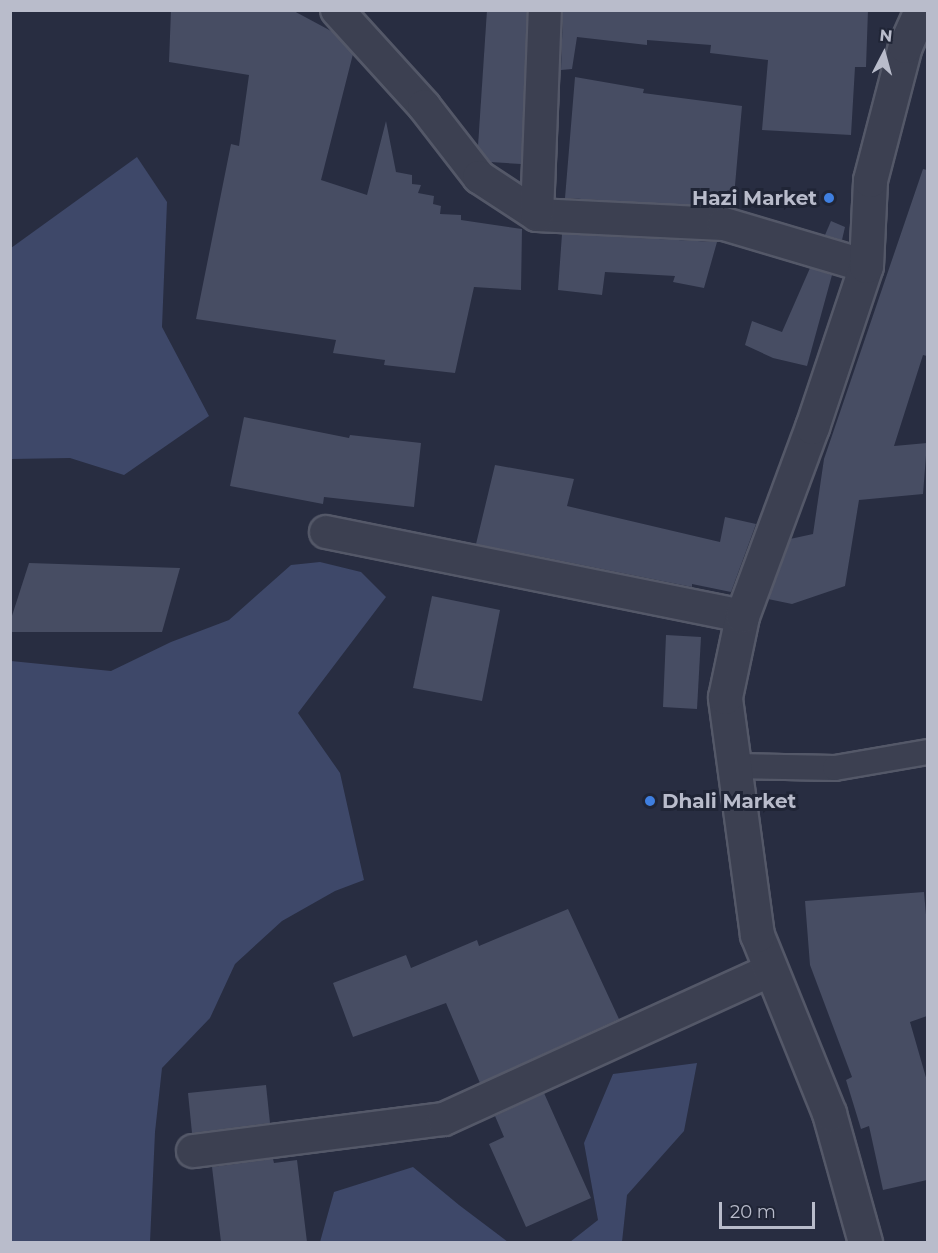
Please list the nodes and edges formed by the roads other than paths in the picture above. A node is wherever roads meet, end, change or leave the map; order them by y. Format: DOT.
graph roads {
  1 [pos="337,10"];
  2 [pos="545,10"];
  3 [pos="921,10"];
  4 [pos="537,215"];
  5 [pos="866,267"];
  6 [pos="326,532"];
  7 [pos="741,616"];
  8 [pos="927,752"];
  9 [pos="734,766"];
  10 [pos="771,970"];
  11 [pos="193,1150"];
  12 [pos="865,1242"];
  1 -- 4 [label="street"];
  2 -- 4 [label="street"];
  3 -- 5 [label="street"];
  4 -- 5 [label="street"];
  5 -- 7 [label="street"];
  6 -- 7 [label="street"];
  7 -- 9 [label="street"];
  8 -- 9 [label="street"];
  9 -- 10 [label="street"];
  10 -- 11 [label="street"];
  10 -- 12 [label="street"];
}
